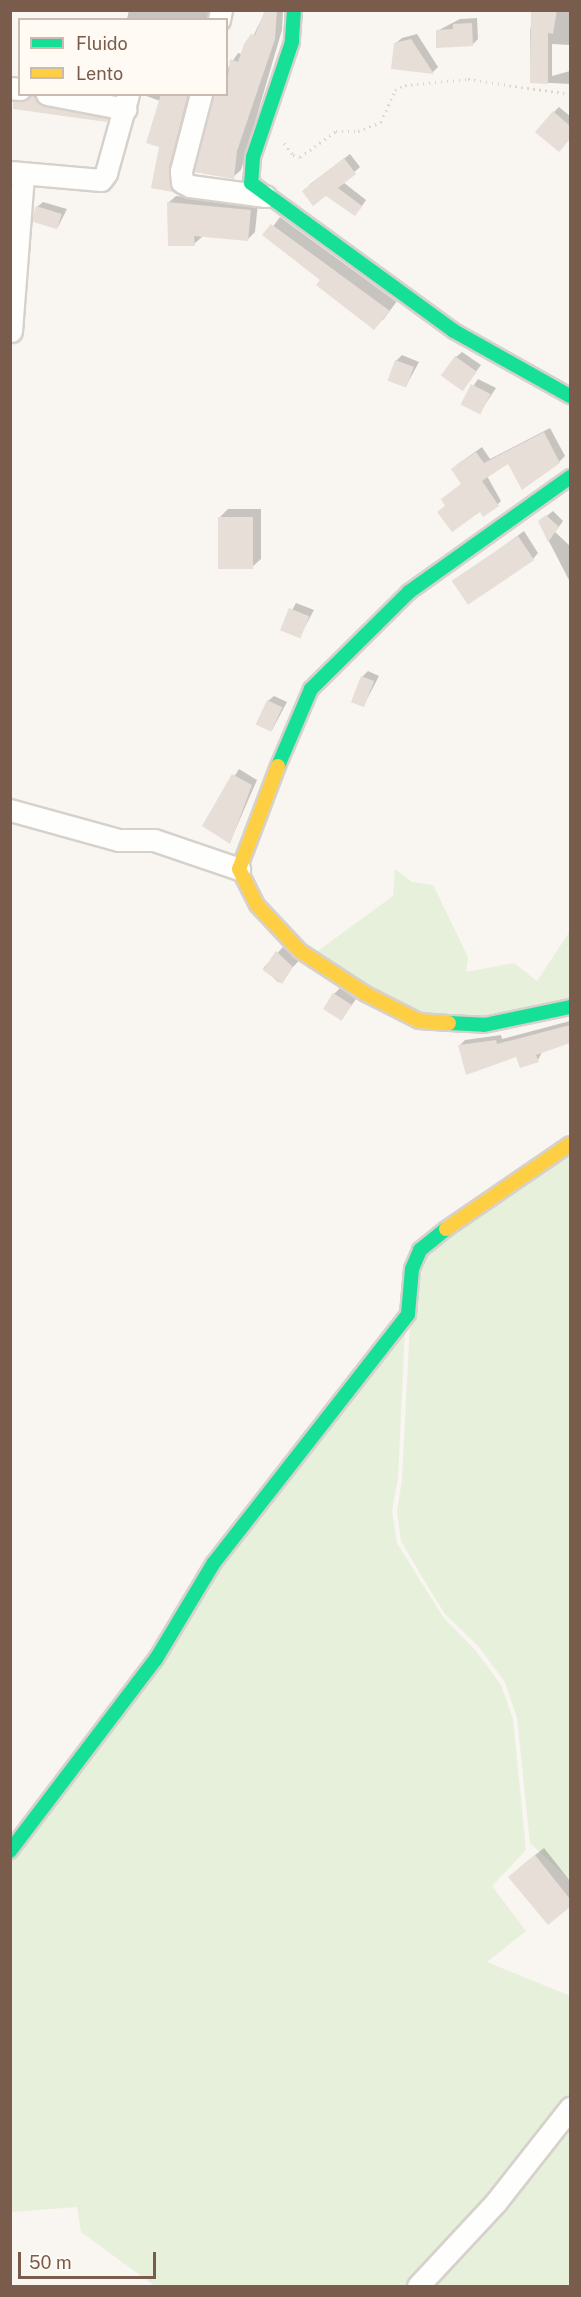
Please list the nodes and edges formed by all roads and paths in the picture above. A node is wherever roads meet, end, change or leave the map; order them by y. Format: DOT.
graph roads {
  1 [pos="294,10"];
  2 [pos="570,94"];
  3 [pos="67,96"];
  4 [pos="200,96"];
  5 [pos="127,102"];
  6 [pos="265,121"];
  7 [pos="17,173"];
  8 [pos="265,196"];
  9 [pos="11,331"];
  10 [pos="570,396"];
  11 [pos="570,477"];
  12 [pos="10,810"];
  13 [pos="239,869"];
  14 [pos="570,1007"];
  15 [pos="570,1144"];
  16 [pos="10,1851"];
  17 [pos="570,2108"];
  18 [pos="418,2286"];
  1 -- 6 [label="street"];
  2 -- 6 [label="path"];
  3 -- 5 [label="street"];
  4 -- 8 [label="street"];
  5 -- 7 [label="street"];
  6 -- 8 [label="street"];
  7 -- 9 [label="street"];
  8 -- 10 [label="street"];
  11 -- 13 [label="street"];
  12 -- 13 [label="street"];
  13 -- 14 [label="street"];
  15 -- 16 [label="street"];
  17 -- 18 [label="street"];
}
